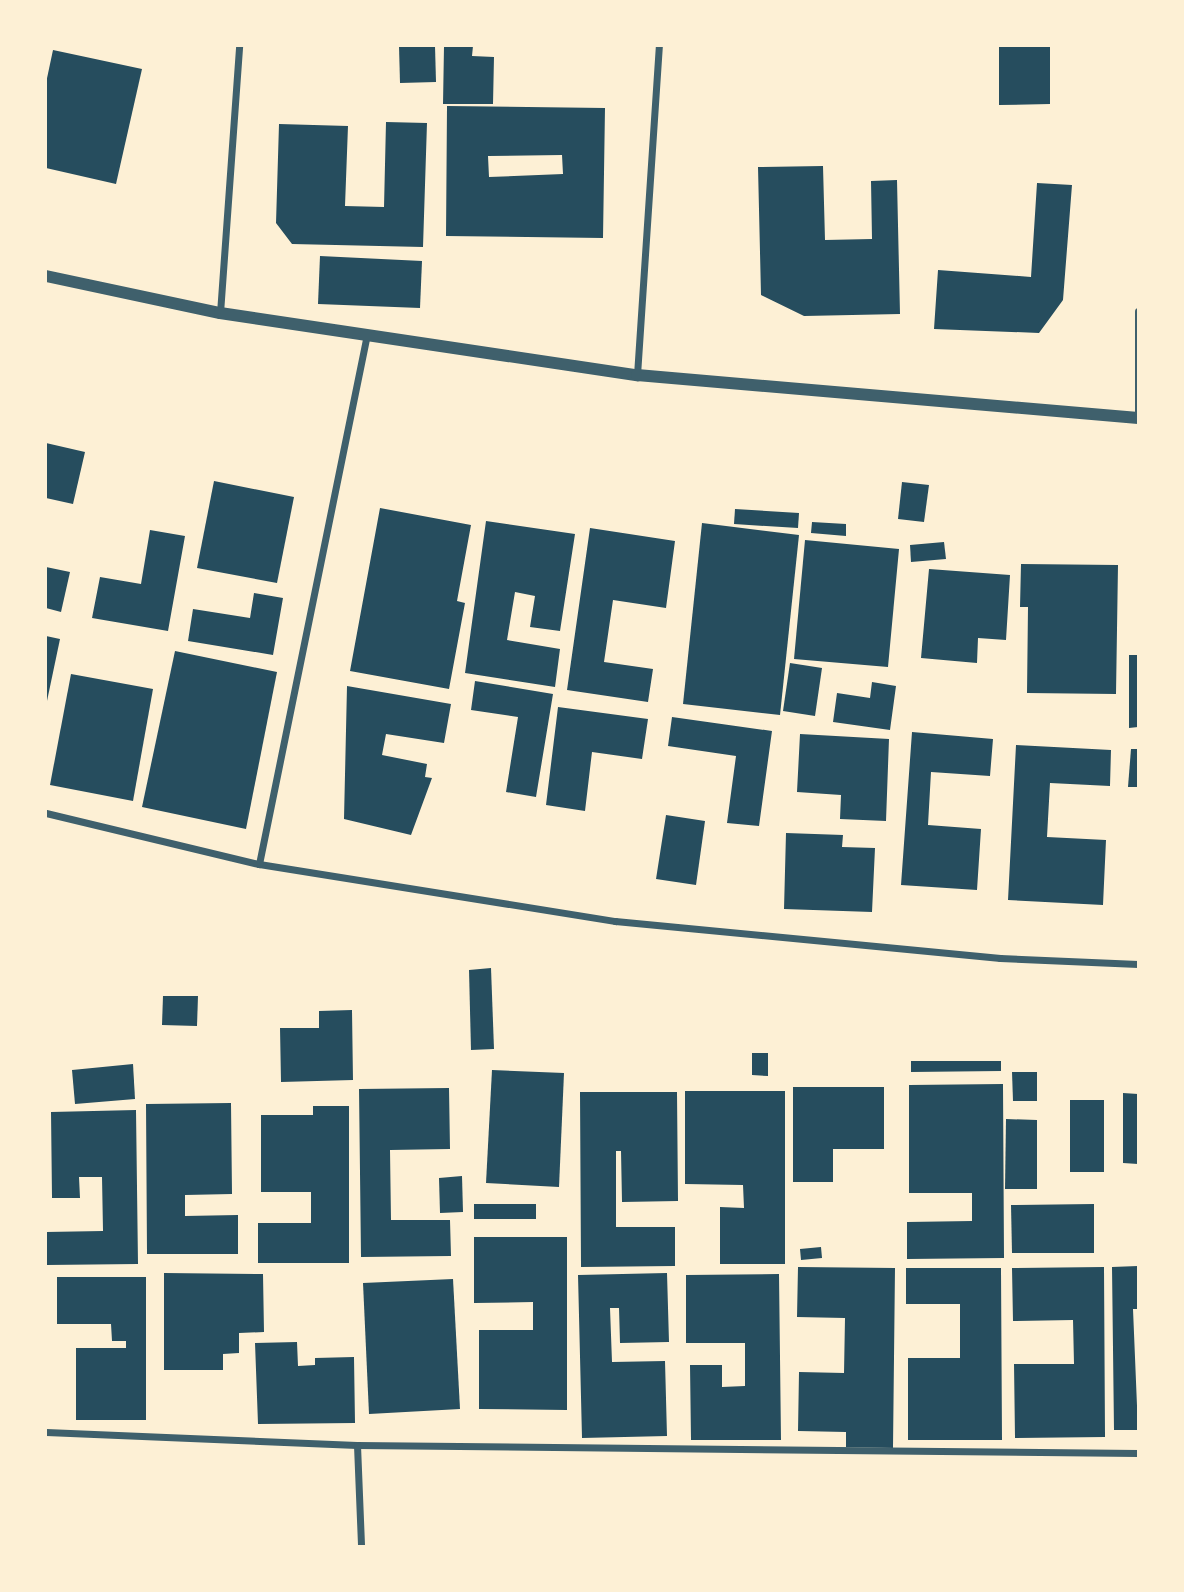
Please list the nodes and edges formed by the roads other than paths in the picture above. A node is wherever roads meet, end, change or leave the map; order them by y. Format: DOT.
graph roads {
  1 [pos="239,46"];
  2 [pos="659,46"];
  3 [pos="46,276"];
  4 [pos="1139,311"];
  5 [pos="220,313"];
  6 [pos="368,334"];
  7 [pos="637,375"];
  8 [pos="1138,418"];
  9 [pos="46,813"];
  10 [pos="259,864"];
  11 [pos="1139,964"];
  12 [pos="46,1432"];
  13 [pos="357,1445"];
  14 [pos="1139,1453"];
  15 [pos="362,1546"];
  1 -- 5 [label="street"];
  2 -- 7 [label="street"];
  3 -- 5 [label="street"];
  4 -- 8 [label="street"];
  5 -- 6 [label="street"];
  6 -- 7 [label="street"];
  6 -- 10 [label="street"];
  7 -- 8 [label="street"];
  9 -- 10 [label="street"];
  10 -- 11 [label="street"];
  12 -- 13 [label="street"];
  13 -- 14 [label="street"];
  13 -- 15 [label="street"];
}
